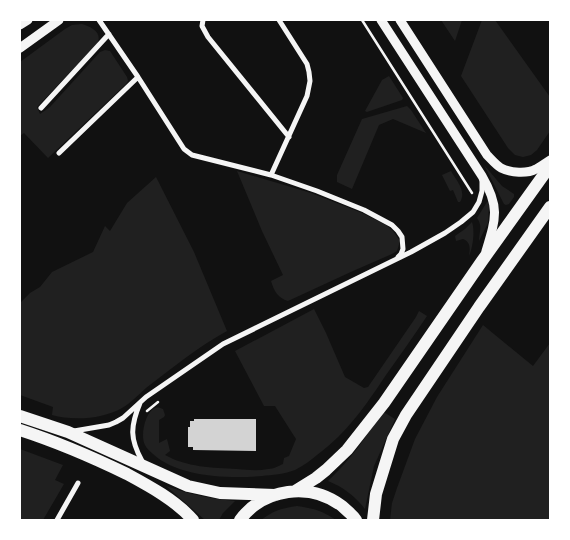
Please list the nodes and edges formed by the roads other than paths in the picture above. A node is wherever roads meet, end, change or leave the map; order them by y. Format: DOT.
graph roads {
  1 [pos="28,20"];
  2 [pos="59,20"];
  3 [pos="99,20"];
  4 [pos="203,20"];
  5 [pos="280,20"];
  6 [pos="382,20"];
  7 [pos="400,20"];
  8 [pos="20,25"];
  9 [pos="109,34"];
  10 [pos="20,48"];
  11 [pos="138,77"];
  12 [pos="42,108"];
  13 [pos="289,137"];
  14 [pos="59,153"];
  15 [pos="550,160"];
  16 [pos="550,166"];
  17 [pos="271,175"];
  18 [pos="482,176"];
  19 [pos="550,207"];
  20 [pos="396,259"];
  21 [pos="482,261"];
  22 [pos="141,401"];
  23 [pos="20,416"];
  24 [pos="20,430"];
  25 [pos="68,432"];
  26 [pos="144,466"];
  27 [pos="78,483"];
  28 [pos="295,491"];
  29 [pos="274,495"];
  30 [pos="57,520"];
  31 [pos="193,520"];
  32 [pos="240,520"];
  33 [pos="356,520"];
  34 [pos="373,520"];
  1 -- 8 [label="street"];
  2 -- 10 [label="street"];
  3 -- 9 [label="street"];
  4 -- 13 [label="street"];
  5 -- 13 [label="street"];
  6 -- 18 [label="street"];
  7 -- 15 [label="street"];
  9 -- 11 [label="street"];
  9 -- 12 [label="street"];
  11 -- 14 [label="street"];
  11 -- 17 [label="street"];
  13 -- 17 [label="street"];
  16 -- 21 [label="main road"];
  17 -- 20 [label="street"];
  18 -- 20 [label="street"];
  18 -- 21 [label="street"];
  19 -- 34 [label="main road"];
  20 -- 22 [label="street"];
  21 -- 28 [label="main road"];
  22 -- 25 [label="street"];
  22 -- 26 [label="street"];
  23 -- 25 [label="main road"];
  24 -- 31 [label="main road"];
  25 -- 26 [label="main road"];
  26 -- 29 [label="main road"];
  27 -- 30 [label="street"];
  28 -- 29 [label="main road"];
  28 -- 33 [label="main road"];
  29 -- 32 [label="main road"];
}
